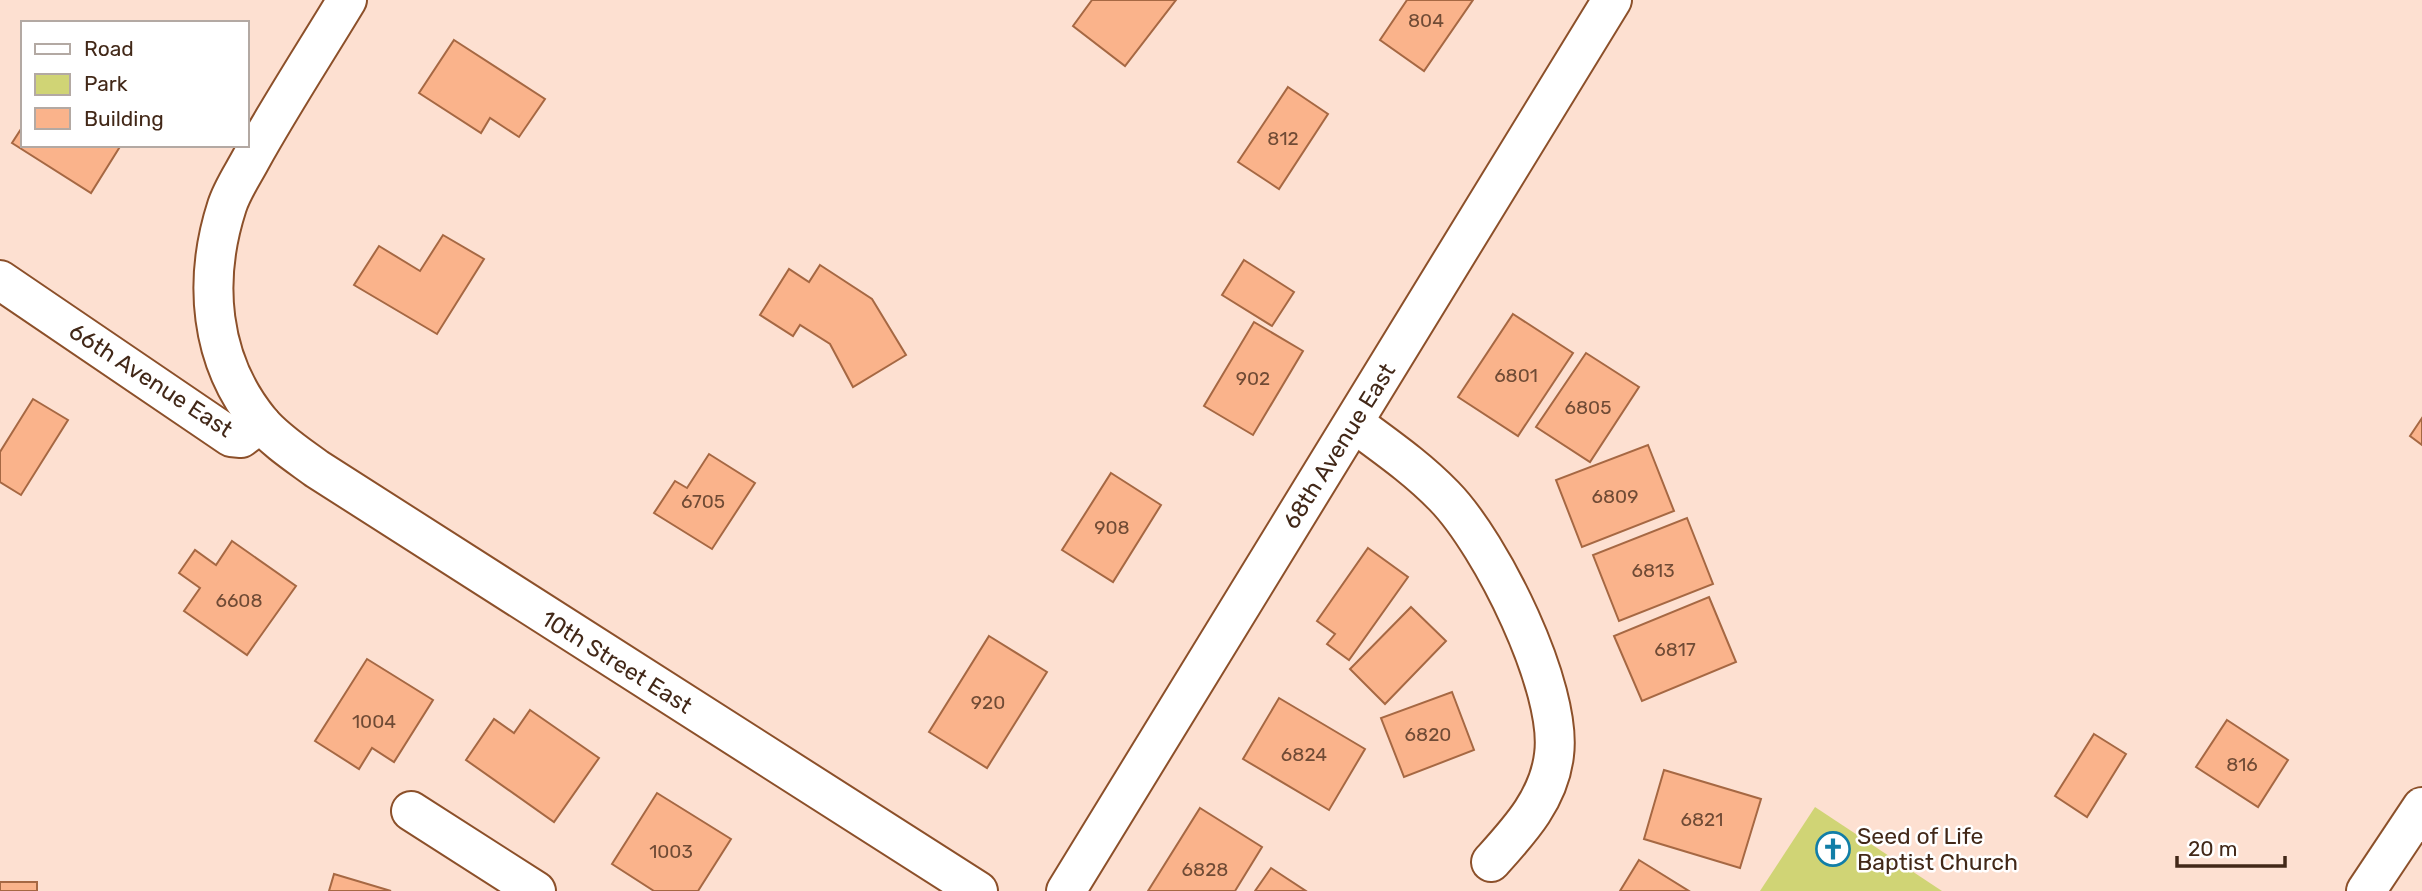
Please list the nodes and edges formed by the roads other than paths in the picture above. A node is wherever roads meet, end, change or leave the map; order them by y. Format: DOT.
graph roads {
  1 [pos="347,0"];
  2 [pos="1612,0"];
  3 [pos="0,280"];
  4 [pos="1354,423"];
  5 [pos="261,424"];
  6 [pos="2422,807"];
  7 [pos="411,811"];
  8 [pos="1491,862"];
  9 [pos="484,876"];
  10 [pos="536,891"];
  11 [pos="978,891"];
  12 [pos="1066,891"];
  13 [pos="2366,891"];
  1 -- 5 [label="street, 66th Avenue East"];
  2 -- 4 [label="street, 68th Avenue East"];
  3 -- 5 [label="street, 66th Avenue East"];
  4 -- 8 [label="street"];
  4 -- 12 [label="street, 68th Avenue East"];
  5 -- 11 [label="street, 10th Street East"];
  6 -- 13 [label="street"];
  7 -- 9 [label="street"];
  9 -- 10 [label="street"];
}
